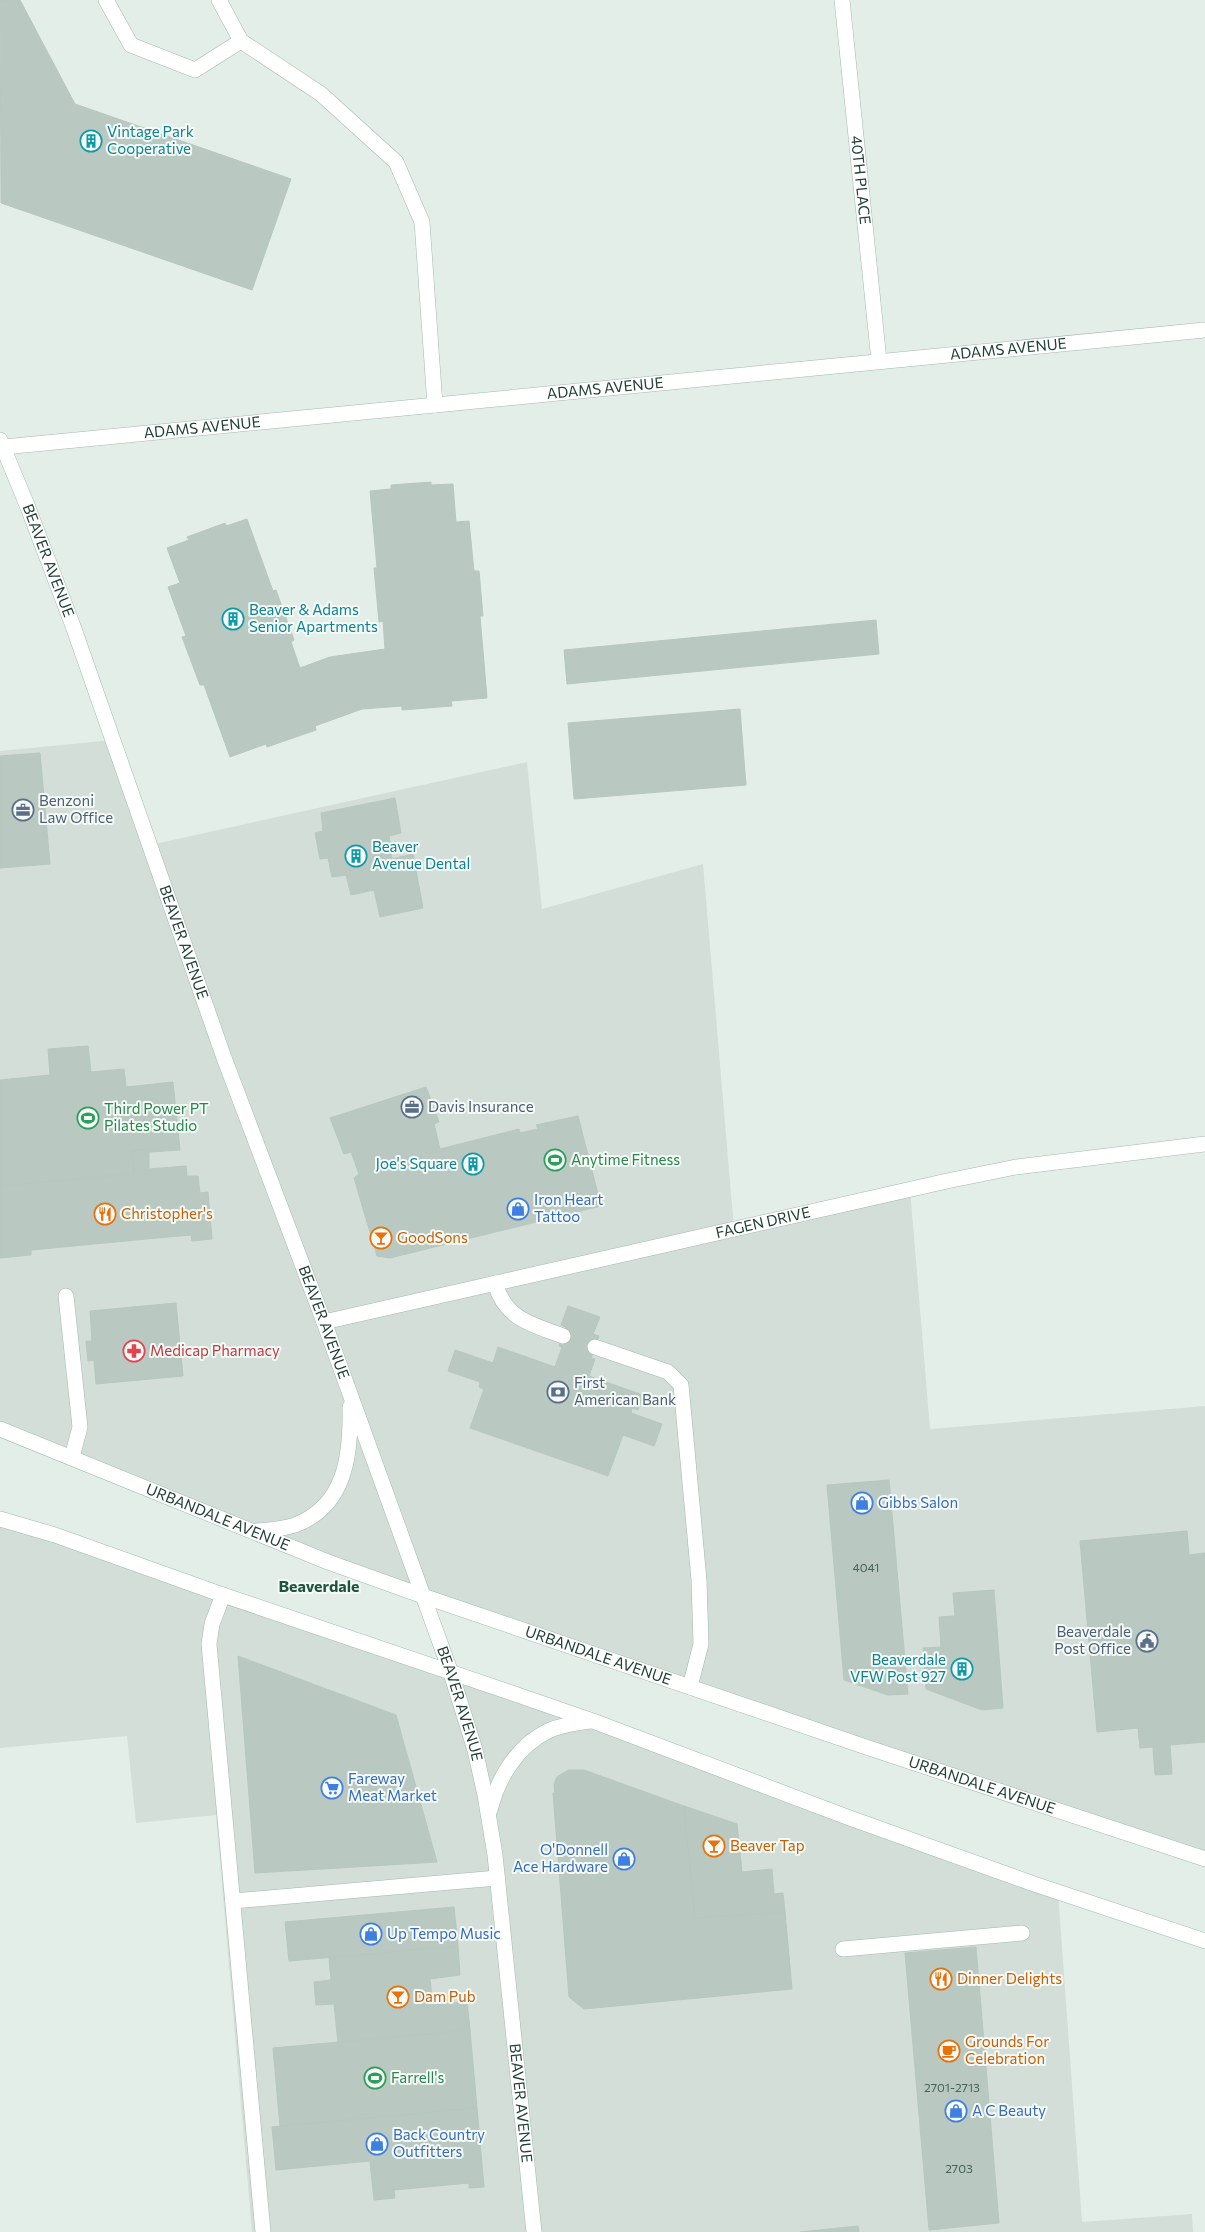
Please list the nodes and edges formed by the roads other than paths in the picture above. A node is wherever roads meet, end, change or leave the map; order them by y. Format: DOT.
graph roads {
  1 [pos="106,0"];
  2 [pos="219,0"];
  3 [pos="842,0"];
  4 [pos="241,41"];
  5 [pos="1205,330"];
  6 [pos="879,361"];
  7 [pos="435,405"];
  8 [pos="2,444"];
  9 [pos="1205,1144"];
  10 [pos="495,1283"];
  11 [pos="66,1296"];
  12 [pos="324,1322"];
  13 [pos="562,1336"];
  14 [pos="595,1347"];
  15 [pos="350,1396"];
  16 [pos="0,1429"];
  17 [pos="72,1457"];
  18 [pos="0,1519"];
  19 [pos="252,1531"];
  20 [pos="223,1595"];
  21 [pos="423,1596"];
  22 [pos="451,1674"];
  23 [pos="690,1687"];
  24 [pos="593,1721"];
  25 [pos="489,1817"];
  26 [pos="1205,1858"];
  27 [pos="497,1878"];
  28 [pos="233,1901"];
  29 [pos="1022,1933"];
  30 [pos="1205,1941"];
  31 [pos="843,1949"];
  32 [pos="263,2232"];
  33 [pos="534,2232"];
  1 -- 4 [label="street"];
  2 -- 4 [label="street"];
  3 -- 6 [label="street, 40TH PLACE"];
  4 -- 7 [label="street"];
  5 -- 6 [label="street, ADAMS AVENUE"];
  6 -- 7 [label="street, ADAMS AVENUE"];
  7 -- 8 [label="street, ADAMS AVENUE"];
  8 -- 12 [label="street, BEAVER AVENUE"];
  9 -- 10 [label="street, FAGEN DRIVE"];
  10 -- 12 [label="street, FAGEN DRIVE"];
  10 -- 13 [label="street"];
  11 -- 17 [label="street"];
  12 -- 15 [label="street, BEAVER AVENUE"];
  14 -- 23 [label="street"];
  15 -- 19 [label="street"];
  15 -- 21 [label="street, BEAVER AVENUE"];
  16 -- 17 [label="street, URBANDALE AVENUE"];
  17 -- 19 [label="street, URBANDALE AVENUE"];
  18 -- 20 [label="street"];
  19 -- 21 [label="street, URBANDALE AVENUE"];
  20 -- 22 [label="street"];
  20 -- 28 [label="street"];
  21 -- 22 [label="street, BEAVER AVENUE"];
  21 -- 23 [label="street, URBANDALE AVENUE"];
  22 -- 24 [label="street"];
  22 -- 25 [label="street, BEAVER AVENUE"];
  23 -- 26 [label="street, URBANDALE AVENUE"];
  24 -- 25 [label="street"];
  24 -- 30 [label="street"];
  25 -- 27 [label="street, BEAVER AVENUE"];
  27 -- 28 [label="street"];
  27 -- 33 [label="street, BEAVER AVENUE"];
  28 -- 32 [label="street"];
  29 -- 31 [label="street"];
}
